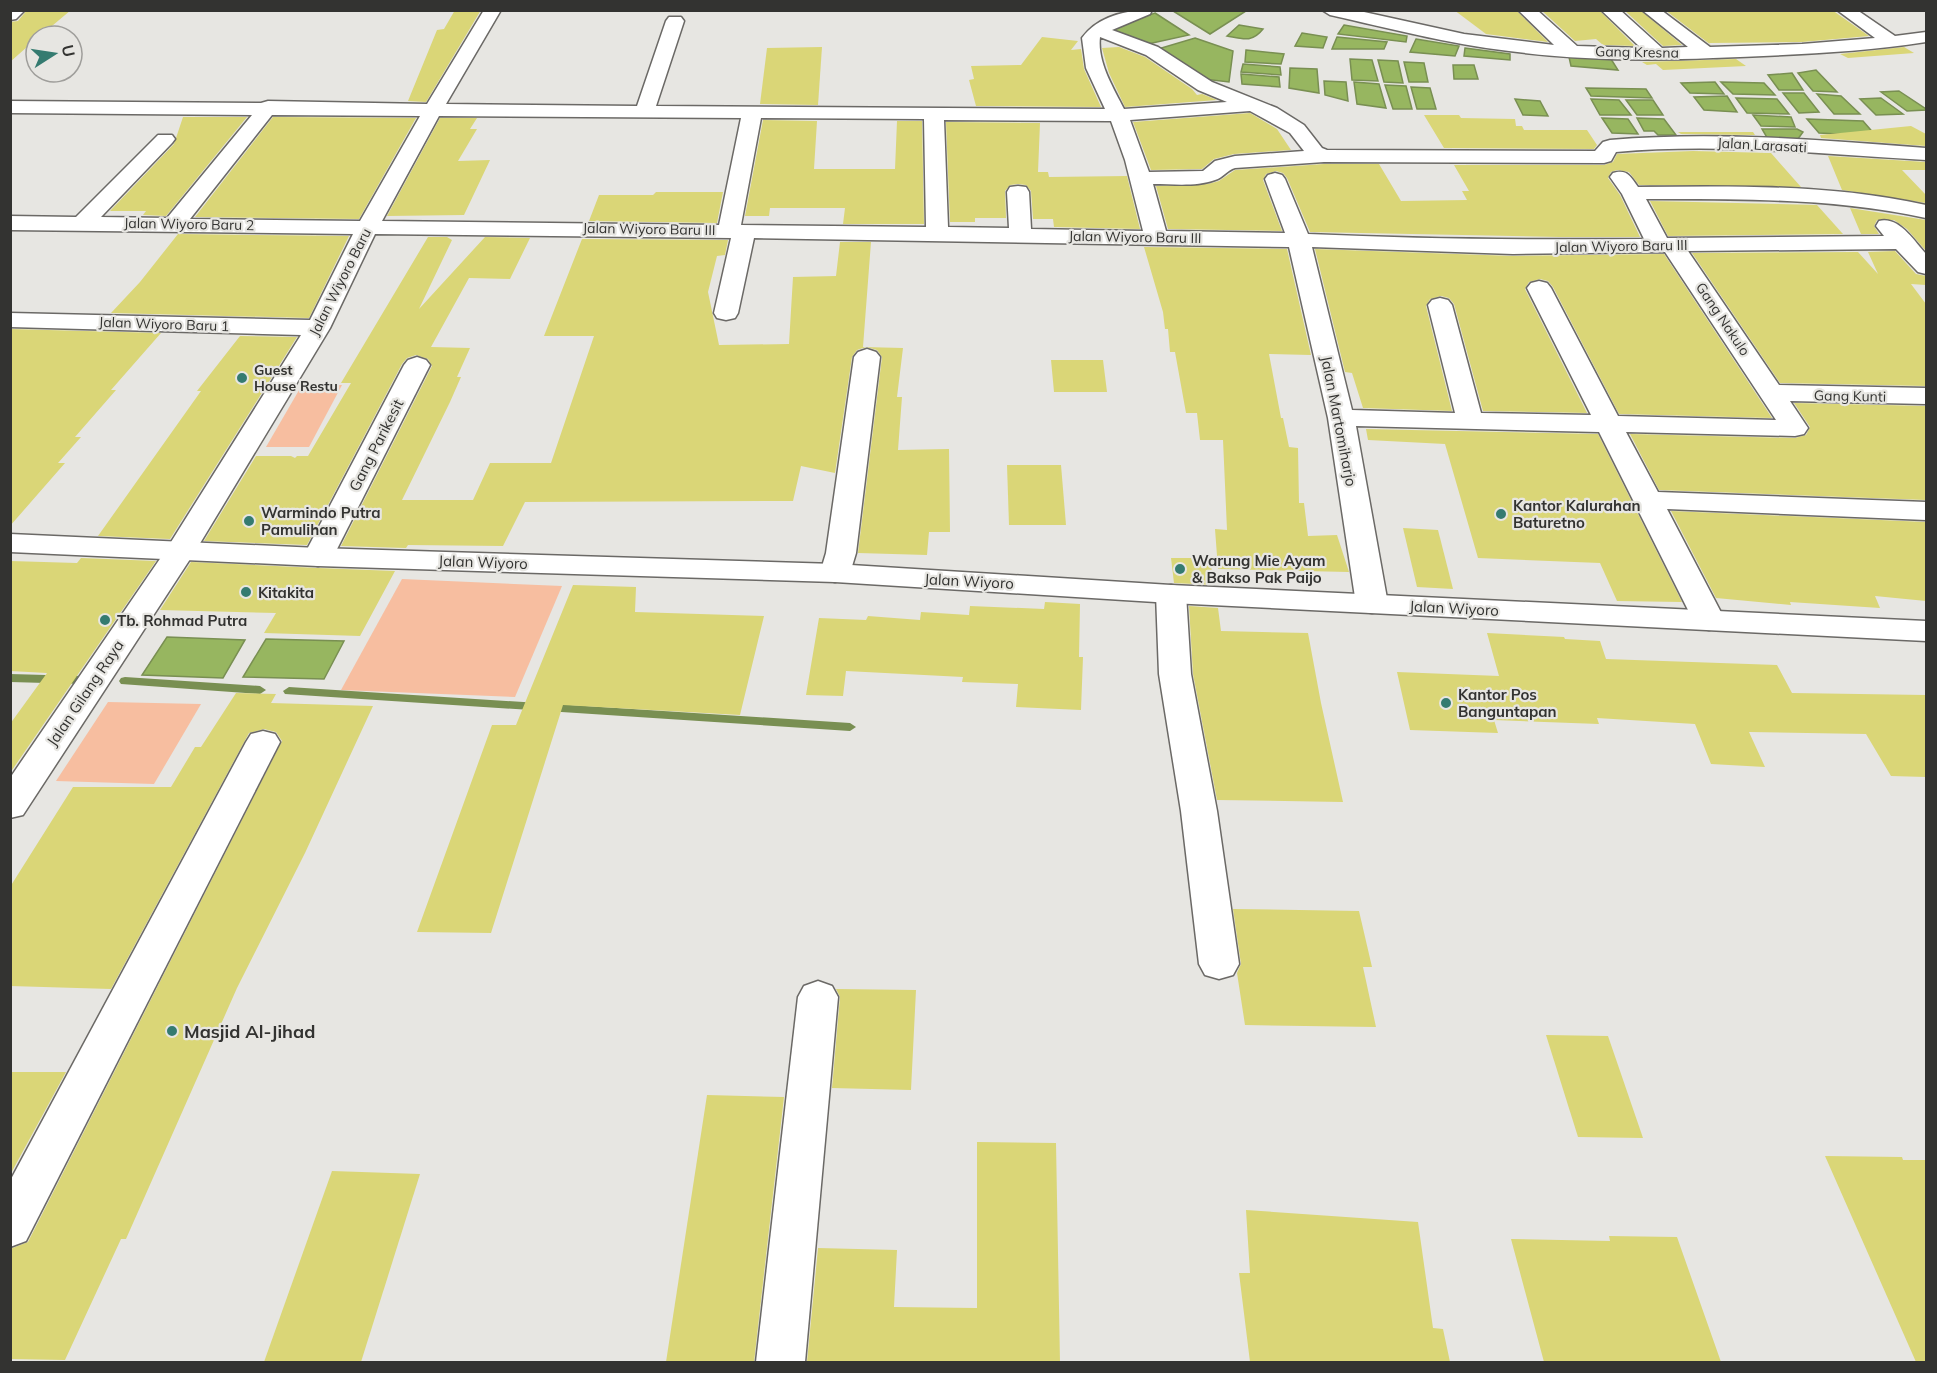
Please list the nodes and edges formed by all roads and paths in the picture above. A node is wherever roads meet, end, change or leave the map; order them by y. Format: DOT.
graph roads {
  1 [pos="17,10"];
  2 [pos="493,10"];
  3 [pos="1144,10"];
  4 [pos="1330,10"];
  5 [pos="1416,10"];
  6 [pos="1526,10"];
  7 [pos="1609,10"];
  8 [pos="1650,10"];
  9 [pos="1845,10"];
  10 [pos="1348,13"];
  11 [pos="10,15"];
  12 [pos="675,21"];
  13 [pos="1097,30"];
  14 [pos="1434,34"];
  15 [pos="1926,37"];
  16 [pos="1892,42"];
  17 [pos="1572,51"];
  18 [pos="1707,53"];
  19 [pos="1658,54"];
  20 [pos="1251,105"];
  21 [pos="10,107"];
  22 [pos="268,107"];
  23 [pos="432,111"];
  24 [pos="645,111"];
  25 [pos="752,112"];
  26 [pos="934,112"];
  27 [pos="1118,115"];
  28 [pos="165,139"];
  29 [pos="1926,154"];
  30 [pos="1324,156"];
  31 [pos="1604,157"];
  32 [pos="1142,178"];
  33 [pos="1275,179"];
  34 [pos="1018,192"];
  35 [pos="1632,193"];
  36 [pos="1862,198"];
  37 [pos="1926,211"];
  38 [pos="10,223"];
  39 [pos="83,223"];
  40 [pos="174,224"];
  41 [pos="368,226"];
  42 [pos="736,231"];
  43 [pos="937,234"];
  44 [pos="1020,235"];
  45 [pos="1156,237"];
  46 [pos="1299,240"];
  47 [pos="1902,242"];
  48 [pos="1666,245"];
  49 [pos="1926,267"];
  50 [pos="1539,288"];
  51 [pos="1440,305"];
  52 [pos="726,313"];
  53 [pos="10,320"];
  54 [pos="318,328"];
  55 [pos="867,357"];
  56 [pos="417,365"];
  57 [pos="1773,393"];
  58 [pos="1926,396"];
  59 [pos="1341,418"];
  60 [pos="1470,420"];
  61 [pos="1608,422"];
  62 [pos="1648,500"];
  63 [pos="1926,511"];
  64 [pos="10,543"];
  65 [pos="181,550"];
  66 [pos="318,557"];
  67 [pos="835,573"];
  68 [pos="1171,594"];
  69 [pos="1372,604"];
  70 [pos="1709,620"];
  71 [pos="1926,631"];
  72 [pos="263,742"];
  73 [pos="10,806"];
  74 [pos="1219,964"];
  75 [pos="818,997"];
  76 [pos="10,1227"];
  77 [pos="780,1362"];
  1 -- 11 [label="street"];
  2 -- 23 [label="street, Jalan Wiyoro Baru"];
  3 -- 13 [label="street"];
  4 -- 10 [label="street, Gang Kresna"];
  5 -- 14 [label="street"];
  6 -- 17 [label="street"];
  7 -- 19 [label="street"];
  8 -- 18 [label="street"];
  9 -- 16 [label="street"];
  10 -- 14 [label="street, Gang Kresna"];
  12 -- 24 [label="street"];
  13 -- 20 [label="street"];
  13 -- 27 [label="street"];
  14 -- 17 [label="street, Gang Kresna"];
  15 -- 16 [label="street, Gang Kresna"];
  16 -- 18 [label="street, Gang Kresna"];
  17 -- 19 [label="street, Gang Kresna"];
  18 -- 19 [label="street, Gang Kresna"];
  20 -- 27 [label="street"];
  20 -- 30 [label="street"];
  21 -- 22 [label="street"];
  22 -- 23 [label="street"];
  22 -- 40 [label="street"];
  23 -- 24 [label="street"];
  23 -- 41 [label="street, Jalan Wiyoro Baru"];
  24 -- 25 [label="street"];
  25 -- 26 [label="street"];
  25 -- 42 [label="street"];
  26 -- 27 [label="street"];
  26 -- 43 [label="street"];
  27 -- 32 [label="street"];
  28 -- 39 [label="street"];
  29 -- 31 [label="street, Jalan Larasati"];
  30 -- 31 [label="street"];
  30 -- 32 [label="street"];
  31 -- 35 [label="street, Gang Nakulo"];
  32 -- 45 [label="street"];
  33 -- 46 [label="street, Jalan Martomiharjo"];
  34 -- 44 [label="street"];
  35 -- 36 [label="street"];
  35 -- 48 [label="street, Gang Nakulo"];
  36 -- 37 [label="street"];
  36 -- 47 [label="street"];
  38 -- 39 [label="street, Jalan Wiyoro Baru 2"];
  39 -- 40 [label="street, Jalan Wiyoro Baru 2"];
  40 -- 41 [label="street, Jalan Wiyoro Baru 2"];
  41 -- 42 [label="street, Jalan Wiyoro Baru III"];
  41 -- 54 [label="street, Jalan Wiyoro Baru"];
  42 -- 43 [label="street, Jalan Wiyoro Baru III"];
  42 -- 52 [label="street"];
  43 -- 44 [label="street, Jalan Wiyoro Baru III"];
  44 -- 45 [label="street, Jalan Wiyoro Baru III"];
  45 -- 46 [label="street, Jalan Wiyoro Baru III"];
  46 -- 48 [label="street, Jalan Wiyoro Baru III"];
  46 -- 59 [label="street, Jalan Martomiharjo"];
  47 -- 48 [label="street, Jalan Wiyoro Baru III"];
  47 -- 49 [label="street"];
  48 -- 57 [label="street, Gang Nakulo"];
  50 -- 61 [label="street"];
  51 -- 60 [label="street"];
  53 -- 54 [label="street, Jalan Wiyoro Baru 1"];
  54 -- 65 [label="street, Jalan Wiyoro Baru"];
  55 -- 67 [label="street"];
  56 -- 66 [label="street, Gang Parikesit"];
  57 -- 58 [label="street, Gang Kunti"];
  57 -- 61 [label="street, Gang Nakulo"];
  59 -- 60 [label="street"];
  59 -- 69 [label="street, Jalan Martomiharjo"];
  60 -- 61 [label="street"];
  61 -- 62 [label="street"];
  62 -- 63 [label="street"];
  62 -- 70 [label="street"];
  64 -- 65 [label="street, Jalan Wiyoro"];
  65 -- 66 [label="street, Jalan Wiyoro"];
  65 -- 73 [label="street, Jalan Gilang Raya"];
  66 -- 67 [label="street, Jalan Wiyoro"];
  67 -- 68 [label="street, Jalan Wiyoro"];
  68 -- 69 [label="street, Jalan Wiyoro"];
  68 -- 74 [label="street"];
  69 -- 70 [label="street, Jalan Wiyoro"];
  70 -- 71 [label="street, Jalan Wiyoro"];
  72 -- 76 [label="street"];
  75 -- 77 [label="street"];
}
